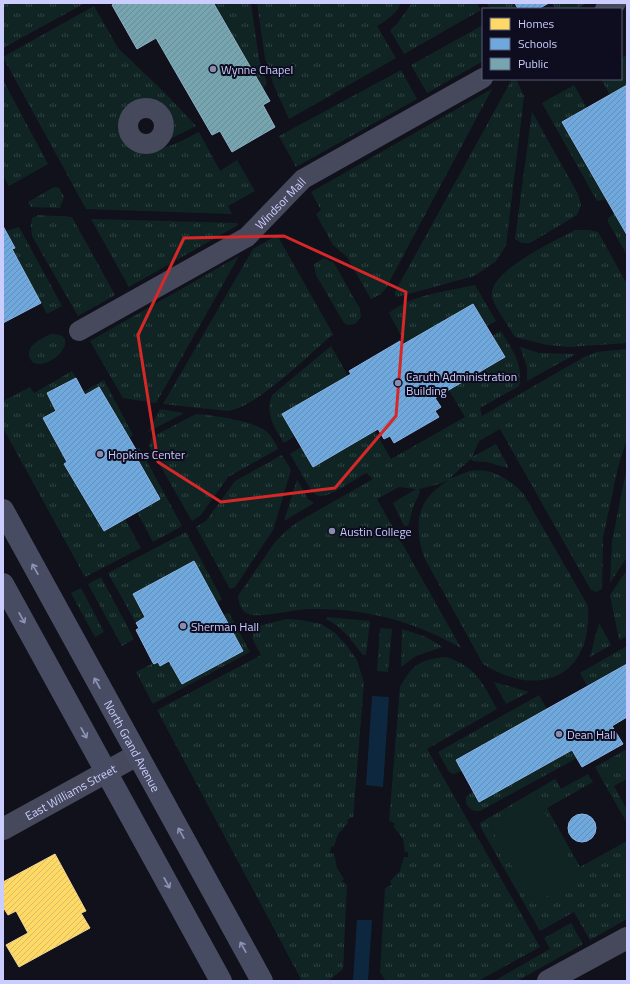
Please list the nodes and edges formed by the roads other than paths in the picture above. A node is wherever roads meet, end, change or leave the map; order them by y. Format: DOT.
graph roads {
  1 [pos="482,79"];
  2 [pos="80,331"];
  3 [pos="3,510"];
  4 [pos="3,584"];
  5 [pos="137,755"];
  6 [pos="106,773"];
  7 [pos="3,829"];
  8 [pos="627,938"];
  9 [pos="221,981"];
  10 [pos="262,981"];
  11 [pos="548,981"];
  1 -- 2 [label="street, Windsor Mall"];
  5 -- 3 [label="main road, North Grand Avenue, one-way"];
  4 -- 6 [label="main road, one-way"];
  5 -- 6 [label="street, East Williams Street"];
  10 -- 5 [label="main road, North Grand Avenue, one-way"];
  6 -- 7 [label="street, East Williams Street"];
  6 -- 9 [label="main road, one-way"];
  8 -- 11 [label="street"];
}
